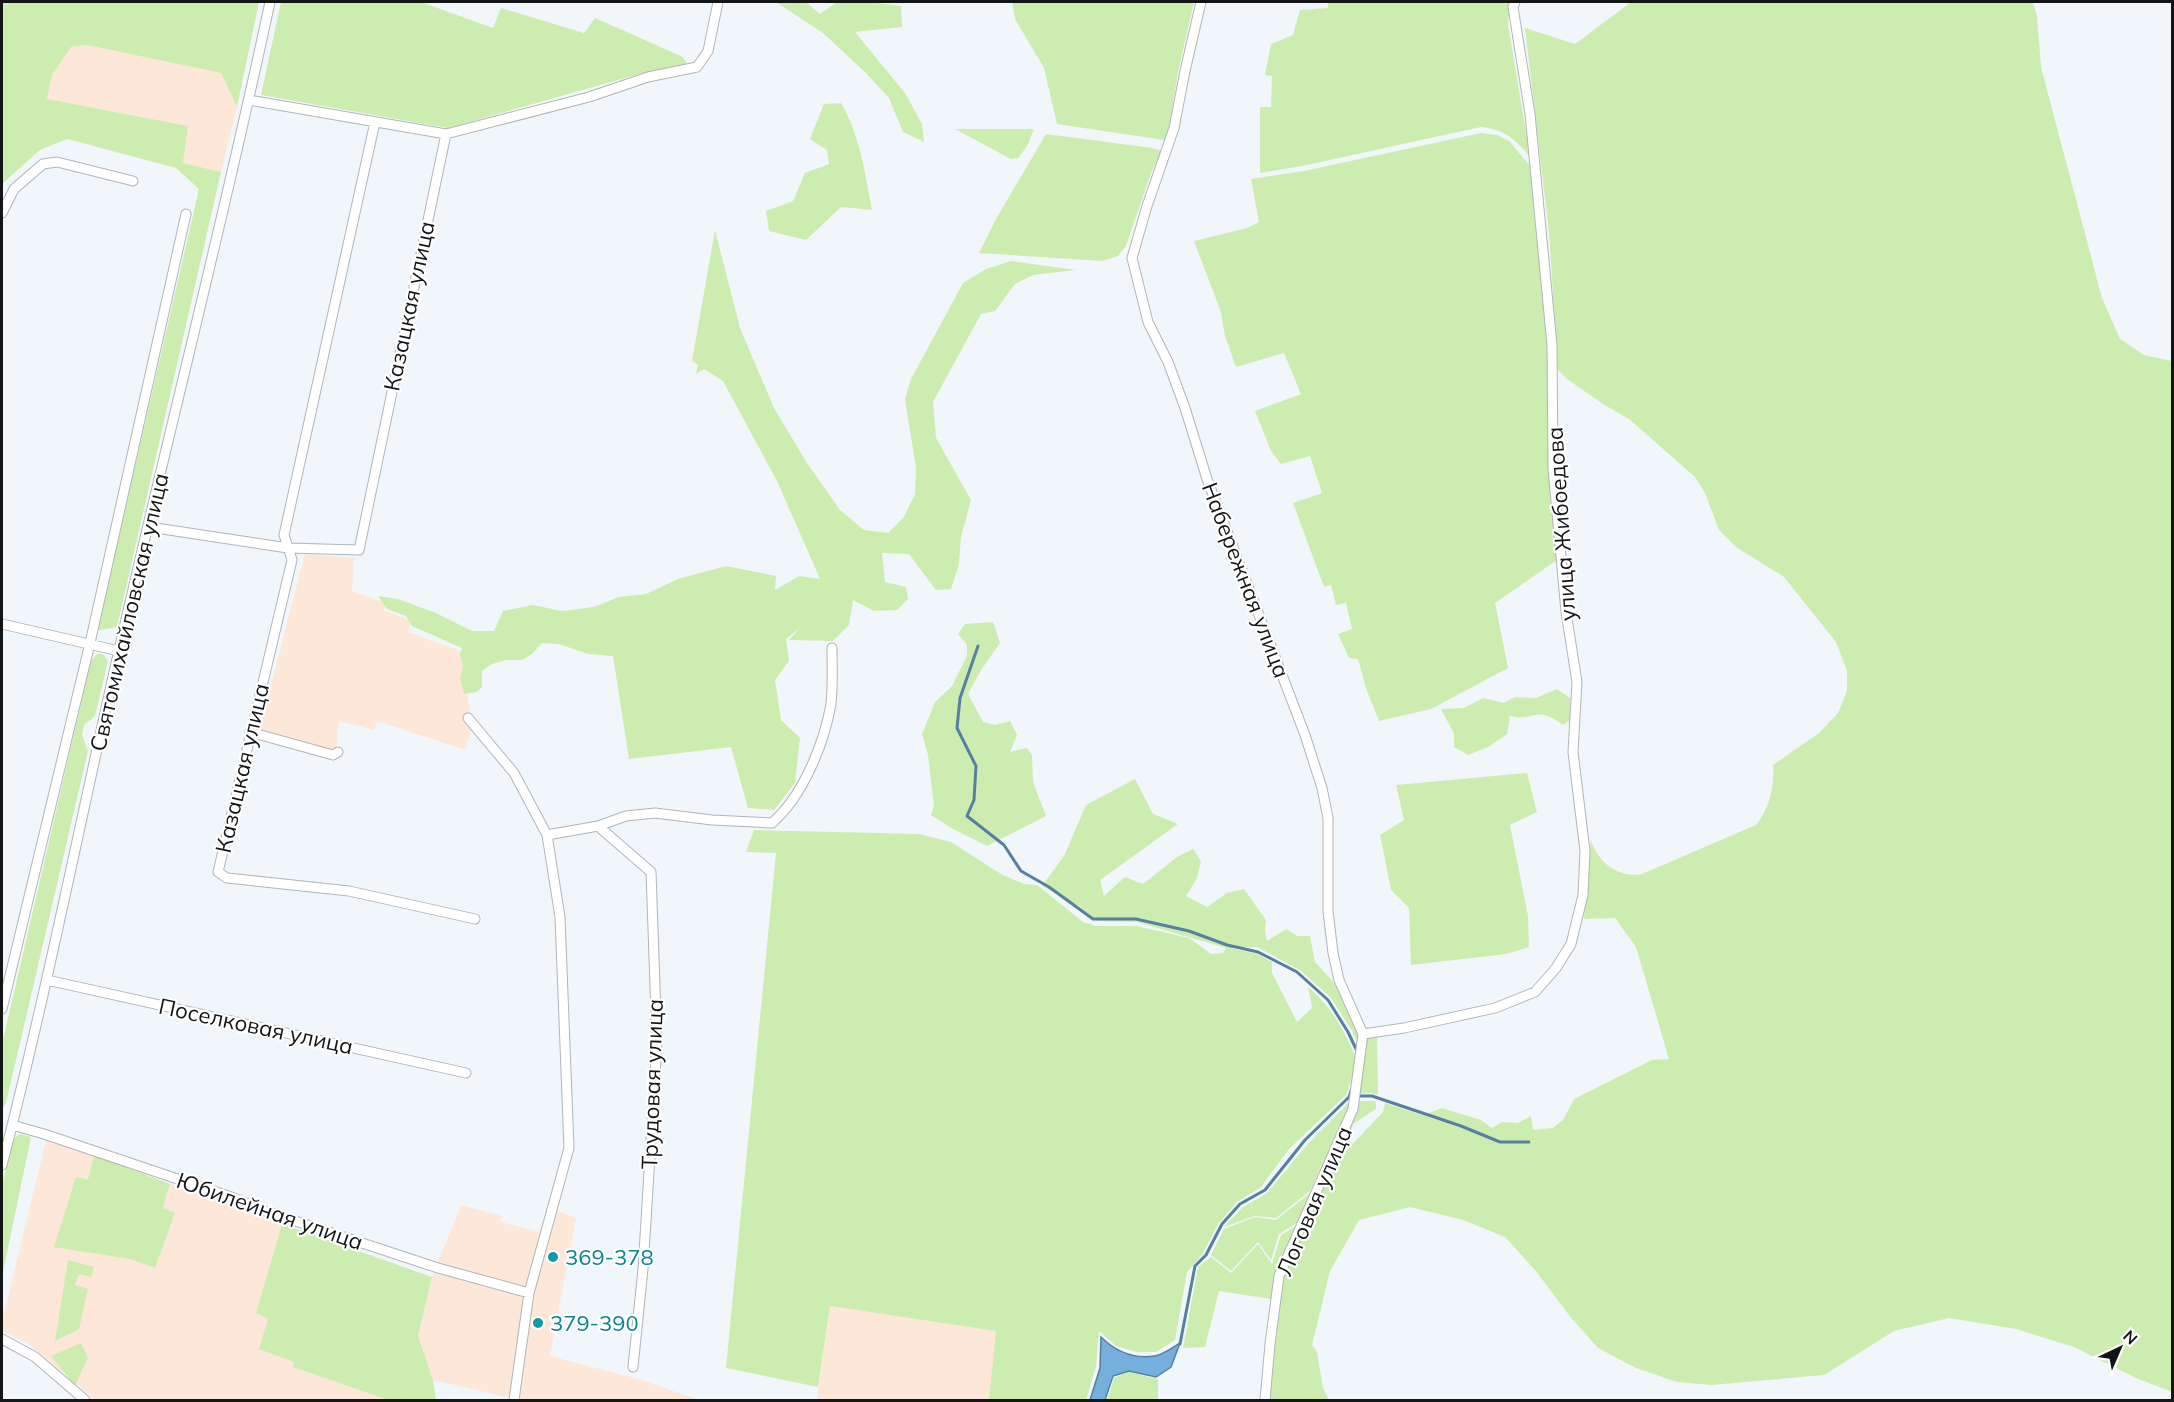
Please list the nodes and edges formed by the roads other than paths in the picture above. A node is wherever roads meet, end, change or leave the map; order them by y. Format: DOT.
graph roads {
  1 [pos="270,2"];
  2 [pos="718,2"];
  3 [pos="1201,2"];
  4 [pos="1515,2"];
  5 [pos="249,100"];
  6 [pos="375,122"];
  7 [pos="446,134"];
  8 [pos="133,181"];
  9 [pos="2,213"];
  10 [pos="186,214"];
  11 [pos="149,527"];
  12 [pos="288,548"];
  13 [pos="2,624"];
  14 [pos="90,643"];
  15 [pos="832,648"];
  16 [pos="118,651"];
  17 [pos="468,718"];
  18 [pos="250,732"];
  19 [pos="338,752"];
  20 [pos="598,825"];
  21 [pos="547,835"];
  22 [pos="475,918"];
  23 [pos="47,980"];
  24 [pos="2,1008"];
  25 [pos="1362,1038"];
  26 [pos="465,1072"];
  27 [pos="12,1125"];
  28 [pos="2,1165"];
  29 [pos="529,1293"];
  30 [pos="2,1339"];
  31 [pos="633,1367"];
  32 [pos="85,1401"];
  33 [pos="514,1401"];
  34 [pos="1265,1401"];
  1 -- 5 [label="street, Святомихайловская улица"];
  2 -- 7 [label="street"];
  3 -- 25 [label="street, Набережная улица"];
  4 -- 25 [label="street, улица Жибоедова"];
  5 -- 6 [label="street"];
  5 -- 11 [label="street, Святомихайловская улица"];
  6 -- 7 [label="street"];
  6 -- 12 [label="street, Казацкая улица"];
  7 -- 12 [label="street, Казацкая улица"];
  8 -- 9 [label="street"];
  10 -- 14 [label="street, Святомихайловская улица"];
  11 -- 12 [label="street, Казацкая улица"];
  11 -- 16 [label="street, Святомихайловская улица"];
  12 -- 18 [label="street, Казацкая улица"];
  13 -- 14 [label="street"];
  14 -- 16 [label="street"];
  14 -- 24 [label="street, Святомихайловская улица"];
  15 -- 20 [label="street"];
  16 -- 23 [label="street, Святомихайловская улица"];
  17 -- 21 [label="street"];
  18 -- 19 [label="street"];
  18 -- 22 [label="street, Казацкая улица"];
  20 -- 21 [label="street"];
  20 -- 31 [label="street, Трудовая улица"];
  21 -- 29 [label="street"];
  23 -- 26 [label="street, Поселковая улица"];
  23 -- 27 [label="street, Святомихайловская улица"];
  25 -- 34 [label="street, Логовая улица"];
  27 -- 28 [label="street, Святомихайловская улица"];
  27 -- 29 [label="street, Юбилейная улица"];
  29 -- 33 [label="street"];
  30 -- 32 [label="street"];
}
